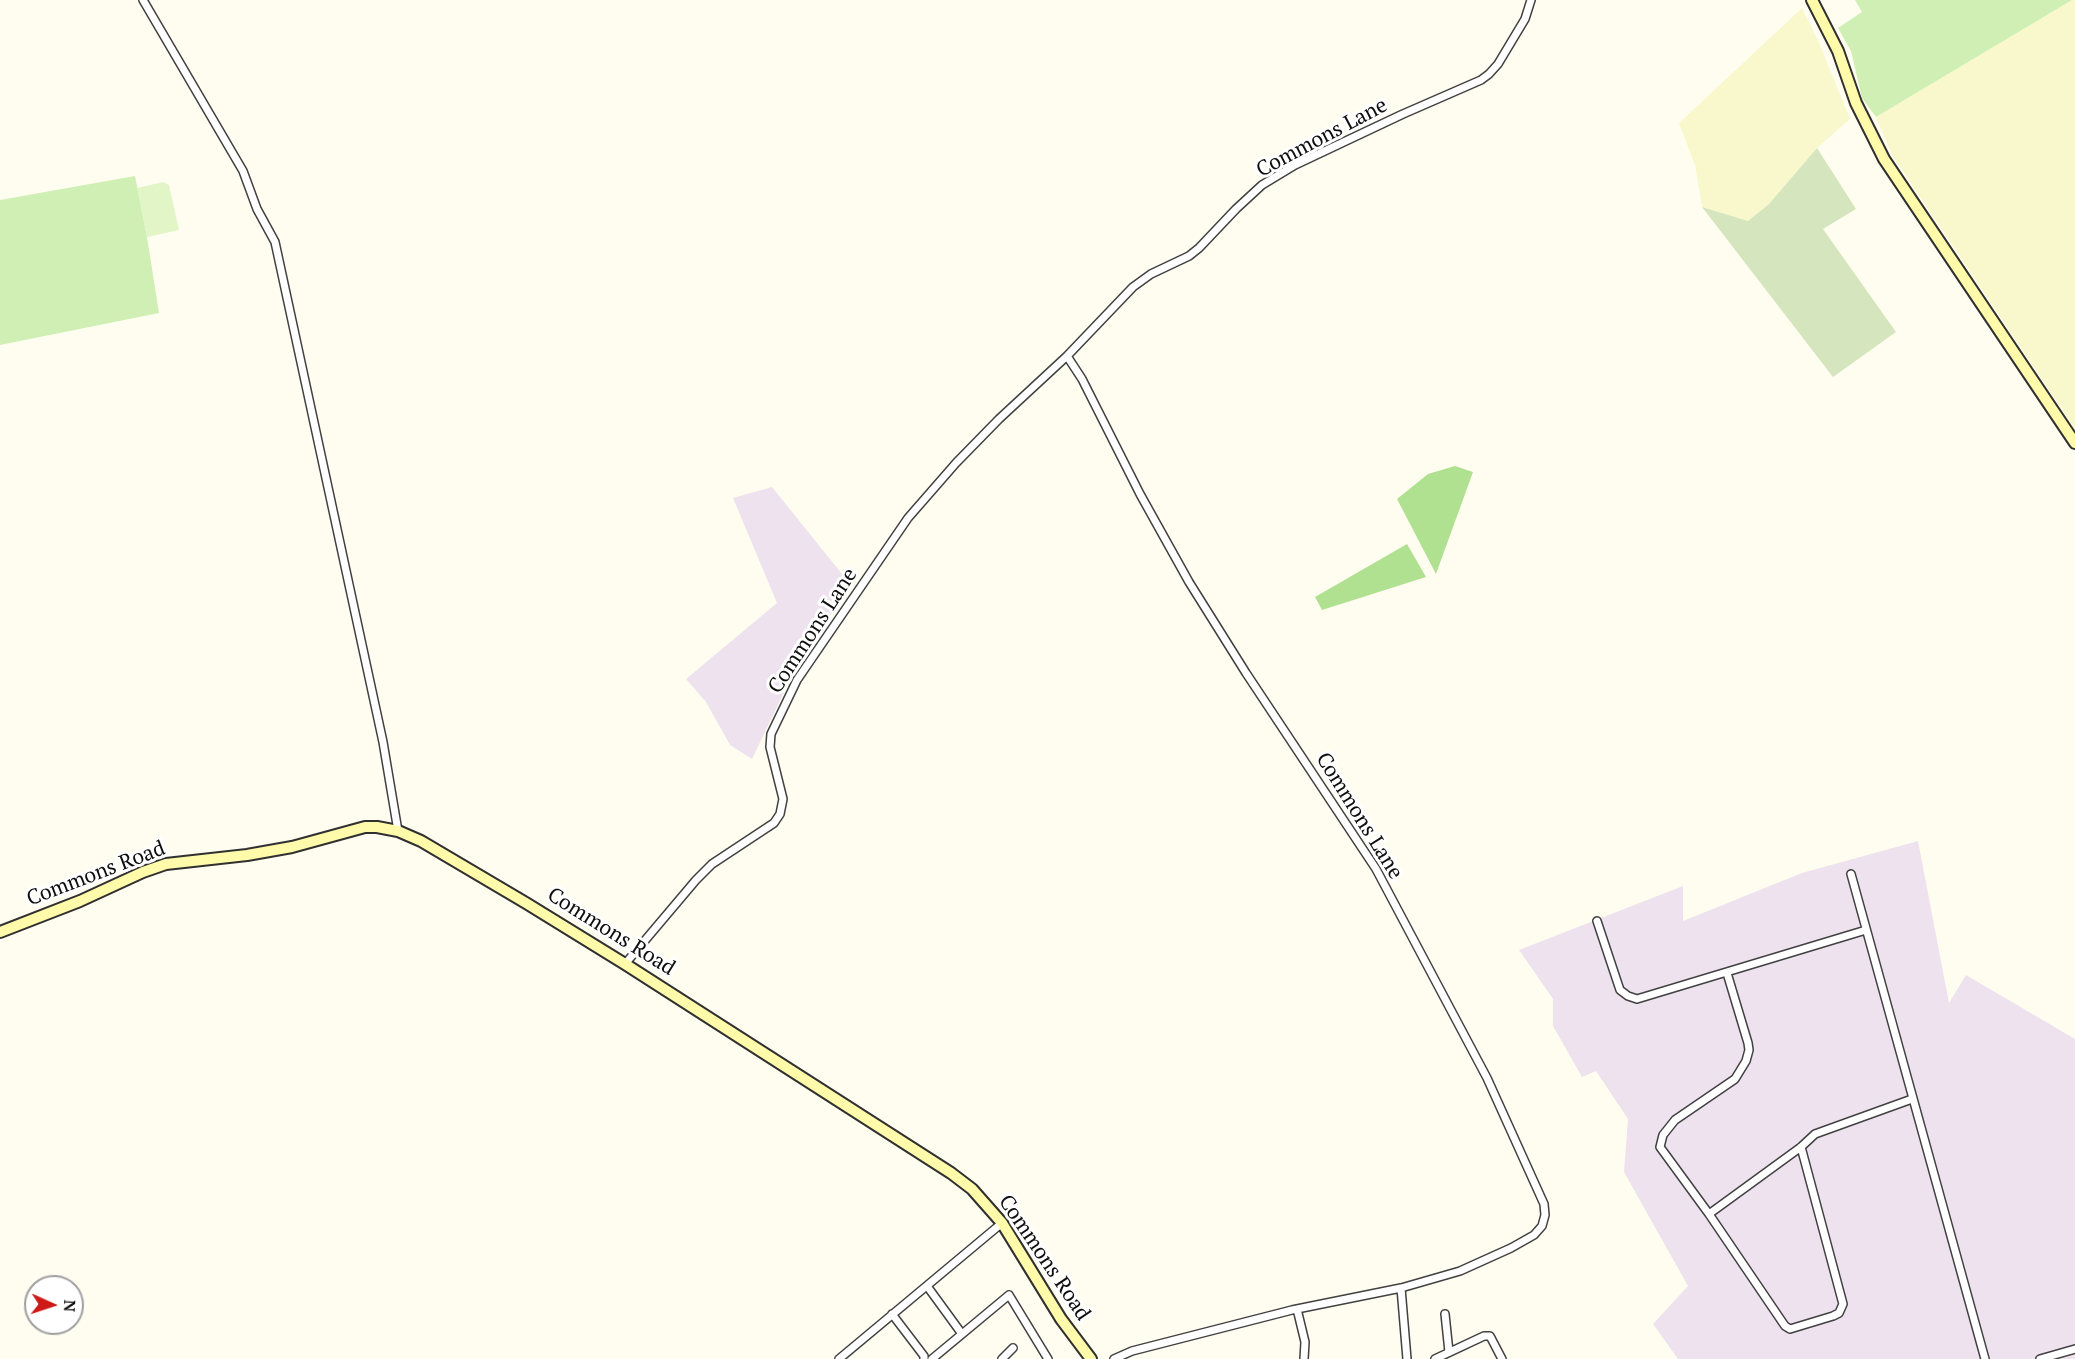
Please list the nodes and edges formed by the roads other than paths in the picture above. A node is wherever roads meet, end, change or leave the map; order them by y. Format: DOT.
graph roads {
  1 [pos="143,0"];
  2 [pos="1531,0"];
  3 [pos="1812,0"];
  4 [pos="1067,356"];
  5 [pos="2075,443"];
  6 [pos="398,831"];
  7 [pos="1851,874"];
  8 [pos="1597,921"];
  9 [pos="1866,930"];
  10 [pos="0,932"];
  11 [pos="625,964"];
  12 [pos="1727,973"];
  13 [pos="1912,1100"];
  14 [pos="1801,1147"];
  15 [pos="1709,1214"];
  16 [pos="1002,1223"];
  17 [pos="927,1286"];
  18 [pos="1401,1288"];
  19 [pos="1297,1309"];
  20 [pos="892,1314"];
  21 [pos="1444,1314"];
  22 [pos="962,1334"];
  23 [pos="1012,1348"];
  24 [pos="2075,1349"];
  25 [pos="1449,1352"];
  26 [pos="838,1359"];
  27 [pos="924,1359"];
  28 [pos="932,1359"];
  29 [pos="1002,1359"];
  30 [pos="1048,1359"];
  31 [pos="1091,1359"];
  32 [pos="1114,1359"];
  33 [pos="1304,1359"];
  34 [pos="1407,1359"];
  35 [pos="1434,1359"];
  36 [pos="1502,1359"];
  37 [pos="1985,1359"];
  38 [pos="2040,1359"];
  1 -- 6 [label="street"];
  2 -- 4 [label="street, Commons Lane"];
  3 -- 5 [label="street"];
  4 -- 11 [label="street, Commons Lane"];
  4 -- 18 [label="street, Commons Lane"];
  6 -- 10 [label="street, Commons Road"];
  6 -- 11 [label="street, Commons Road"];
  7 -- 9 [label="street"];
  8 -- 12 [label="street"];
  9 -- 12 [label="street"];
  9 -- 13 [label="street"];
  11 -- 16 [label="street, Commons Road"];
  12 -- 15 [label="street"];
  13 -- 14 [label="street"];
  13 -- 37 [label="street"];
  14 -- 15 [label="street"];
  14 -- 15 [label="street"];
  16 -- 17 [label="street"];
  16 -- 31 [label="street, Commons Road"];
  17 -- 20 [label="street"];
  17 -- 22 [label="street"];
  18 -- 19 [label="street, Commons Lane"];
  18 -- 34 [label="street"];
  19 -- 32 [label="street, Commons Lane"];
  19 -- 33 [label="street"];
  20 -- 26 [label="street"];
  20 -- 27 [label="street"];
  21 -- 25 [label="street"];
  22 -- 28 [label="street"];
  22 -- 30 [label="street"];
  23 -- 29 [label="street"];
  24 -- 38 [label="street"];
  25 -- 35 [label="street"];
  25 -- 36 [label="street"];
}
